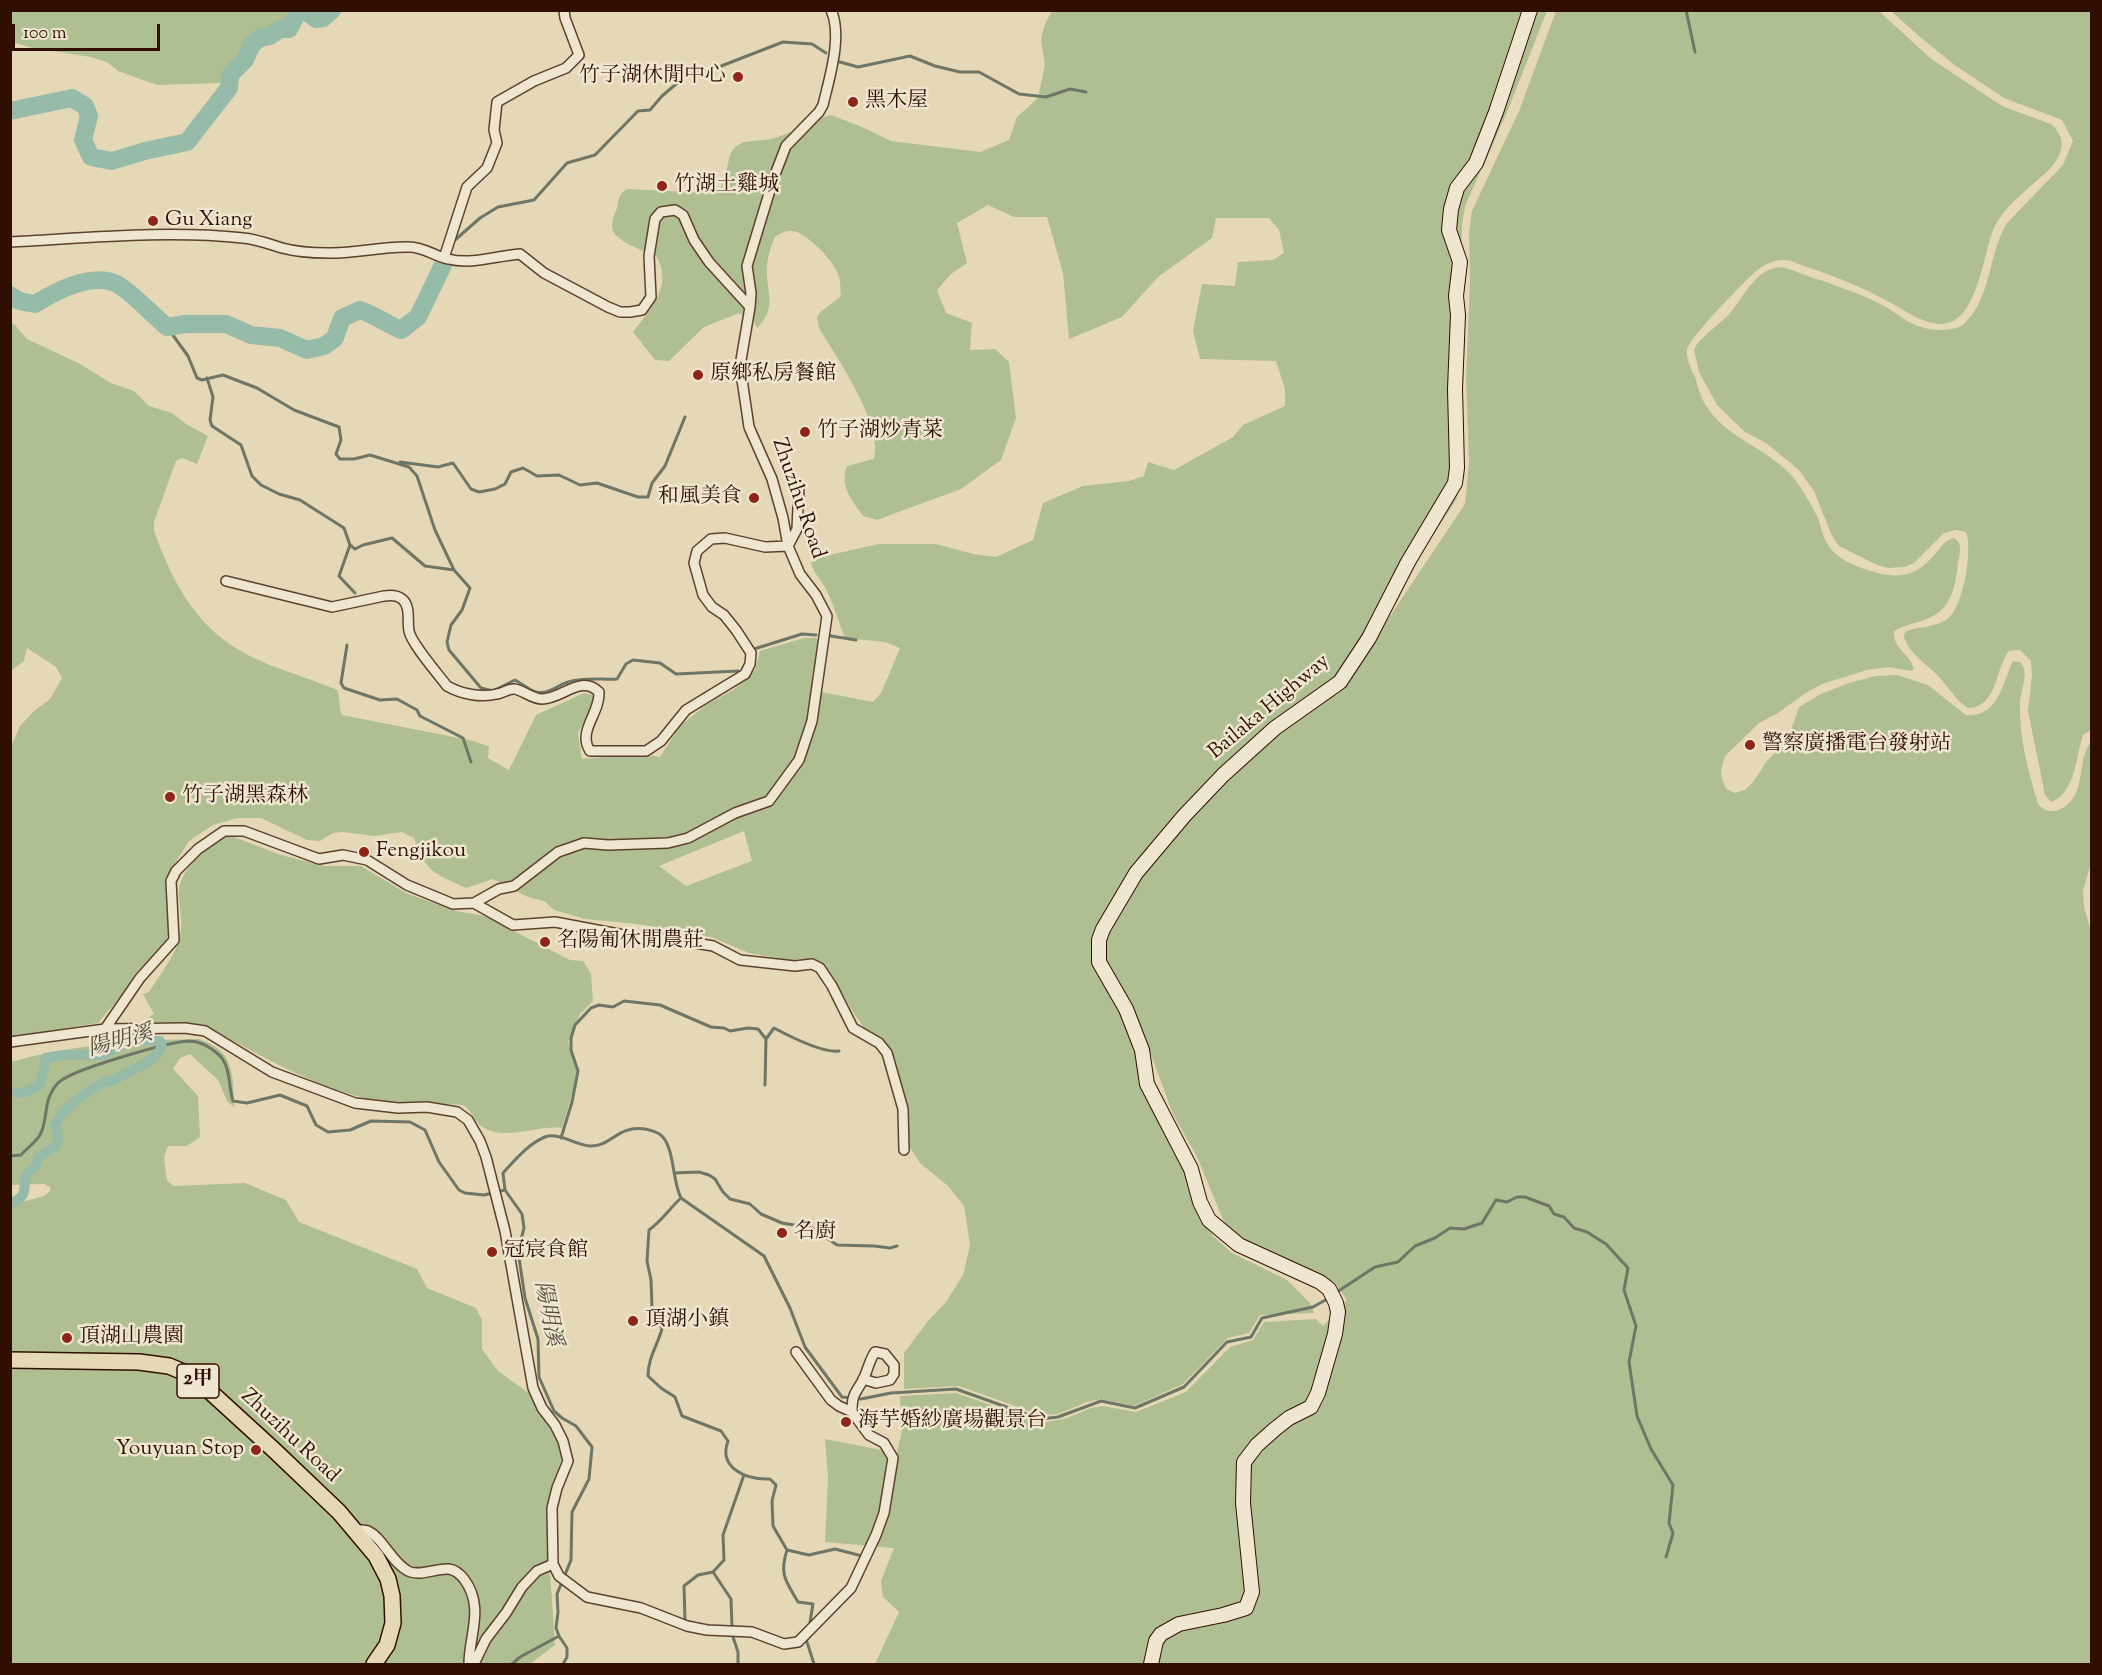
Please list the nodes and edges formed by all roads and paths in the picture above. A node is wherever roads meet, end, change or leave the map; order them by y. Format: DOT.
graph roads {
  1 [pos="564,10"];
  2 [pos="831,10"];
  3 [pos="1530,10"];
  4 [pos="10,242"];
  5 [pos="444,258"];
  6 [pos="750,307"];
  7 [pos="799,486"];
  8 [pos="788,546"];
  9 [pos="226,581"];
  10 [pos="474,903"];
  11 [pos="105,1029"];
  12 [pos="10,1042"];
  13 [pos="904,1150"];
  14 [pos="796,1352"];
  15 [pos="10,1360"];
  16 [pos="863,1379"];
  17 [pos="852,1409"];
  18 [pos="355,1529"];
  19 [pos="553,1564"];
  20 [pos="374,1665"];
  21 [pos="469,1665"];
  22 [pos="474,1665"];
  23 [pos="1151,1665"];
  1 -- 5 [label="street"];
  2 -- 6 [label="street, Zhuzihu Road"];
  3 -- 23 [label="main road, Bailaka Highway"];
  4 -- 5 [label="street"];
  5 -- 6 [label="street"];
  6 -- 8 [label="street, Zhuzihu Road"];
  7 -- 8 [label="street"];
  8 -- 9 [label="street"];
  8 -- 10 [label="street, Zhuzihu Road"];
  10 -- 11 [label="street"];
  10 -- 13 [label="street"];
  11 -- 12 [label="street"];
  11 -- 19 [label="street"];
  14 -- 17 [label="street"];
  15 -- 18 [label="main road, Zhuzihu Road / 2甲"];
  16 -- 17 [label="street"];
  17 -- 19 [label="street"];
  18 -- 20 [label="main road, Zhuzihu Road / 2甲"];
  18 -- 21 [label="street"];
  19 -- 22 [label="street"];
}
